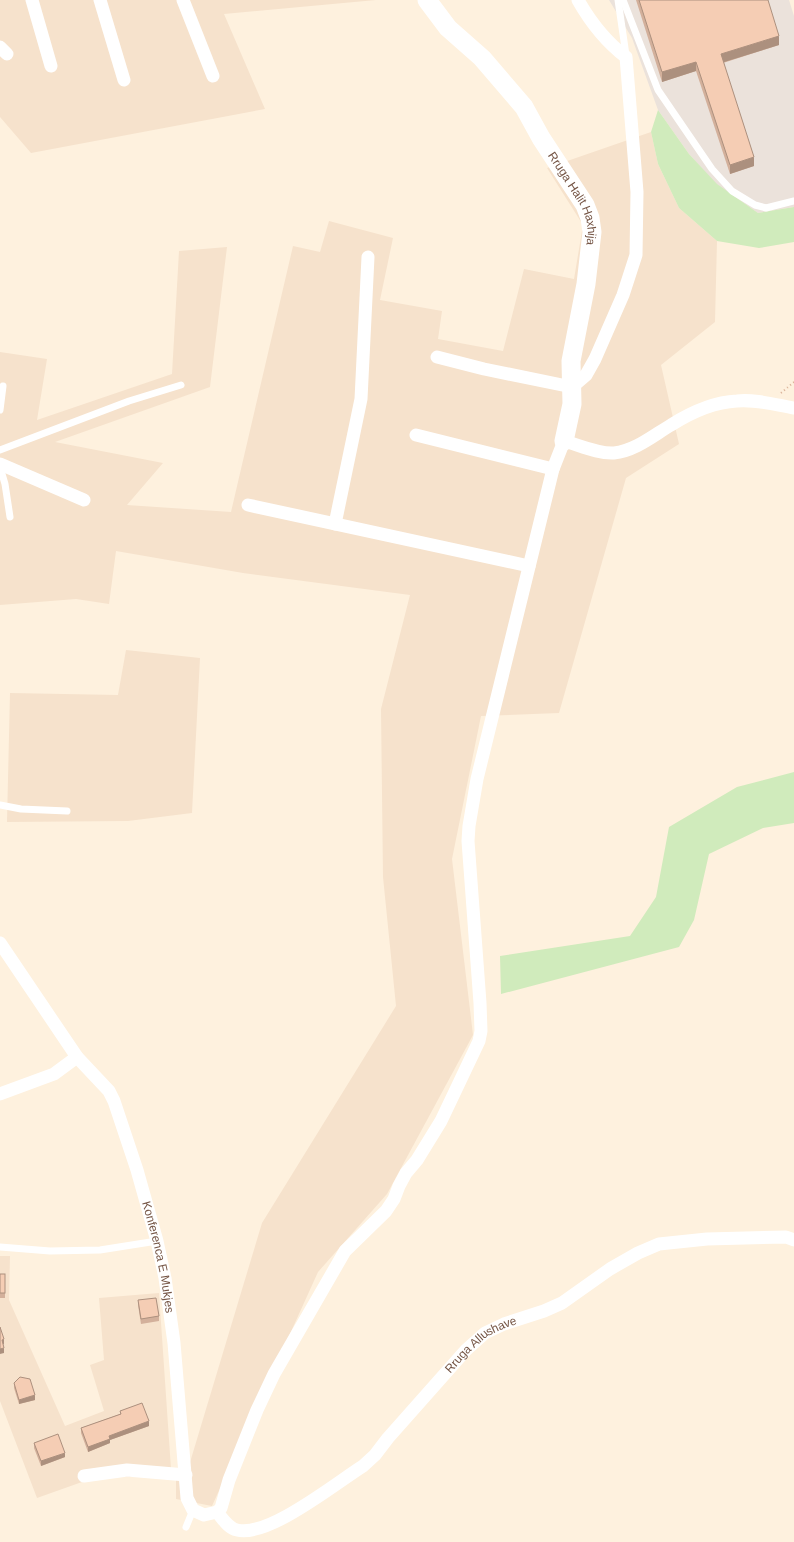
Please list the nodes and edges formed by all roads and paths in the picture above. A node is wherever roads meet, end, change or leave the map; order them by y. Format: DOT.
graph roads {
  1 [pos="32,0"];
  2 [pos="100,0"];
  3 [pos="183,0"];
  4 [pos="427,0"];
  5 [pos="578,0"];
  6 [pos="618,0"];
  7 [pos="623,0"];
  8 [pos="626,57"];
  9 [pos="51,66"];
  10 [pos="213,76"];
  11 [pos="124,80"];
  12 [pos="794,201"];
  13 [pos="368,257"];
  14 [pos="437,357"];
  15 [pos="181,385"];
  16 [pos="3,386"];
  17 [pos="572,387"];
  18 [pos="794,408"];
  19 [pos="0,410"];
  20 [pos="416,435"];
  21 [pos="564,441"];
  22 [pos="0,450"];
  23 [pos="0,465"];
  24 [pos="553,469"];
  25 [pos="84,500"];
  26 [pos="248,505"];
  27 [pos="10,517"];
  28 [pos="335,524"];
  29 [pos="529,566"];
  30 [pos="0,805"];
  31 [pos="67,811"];
  32 [pos="0,943"];
  33 [pos="77,1057"];
  34 [pos="0,1094"];
  35 [pos="794,1240"];
  36 [pos="157,1241"];
  37 [pos="0,1247"];
  38 [pos="186,1475"];
  39 [pos="84,1476"];
  40 [pos="193,1510"];
  41 [pos="217,1512"];
  42 [pos="186,1527"];
  1 -- 9 [label="street"];
  2 -- 11 [label="street"];
  3 -- 10 [label="street"];
  4 -- 17 [label="street, Rruga Halit Haxhija"];
  5 -- 8 [label="street"];
  6 -- 8 [label="lane"];
  7 -- 12 [label="lane"];
  8 -- 17 [label="street"];
  13 -- 28 [label="street"];
  14 -- 17 [label="street"];
  15 -- 22 [label="lane"];
  16 -- 19 [label="lane"];
  17 -- 21 [label="street, Rruga Halit Haxhija"];
  18 -- 21 [label="street"];
  20 -- 24 [label="street"];
  21 -- 24 [label="street"];
  23 -- 25 [label="street"];
  23 -- 27 [label="lane"];
  24 -- 29 [label="street"];
  26 -- 28 [label="street"];
  28 -- 29 [label="street"];
  29 -- 41 [label="street"];
  30 -- 31 [label="lane"];
  32 -- 33 [label="street, Konferenca E Mukjes"];
  33 -- 34 [label="street"];
  33 -- 36 [label="street, Konferenca E Mukjes"];
  35 -- 41 [label="street, Rruga Allushave"];
  36 -- 37 [label="lane"];
  36 -- 38 [label="street, Konferenca E Mukjes"];
  38 -- 39 [label="street"];
  38 -- 40 [label="street, Konferenca E Mukjes"];
  40 -- 41 [label="street"];
  40 -- 42 [label="lane"];
}
